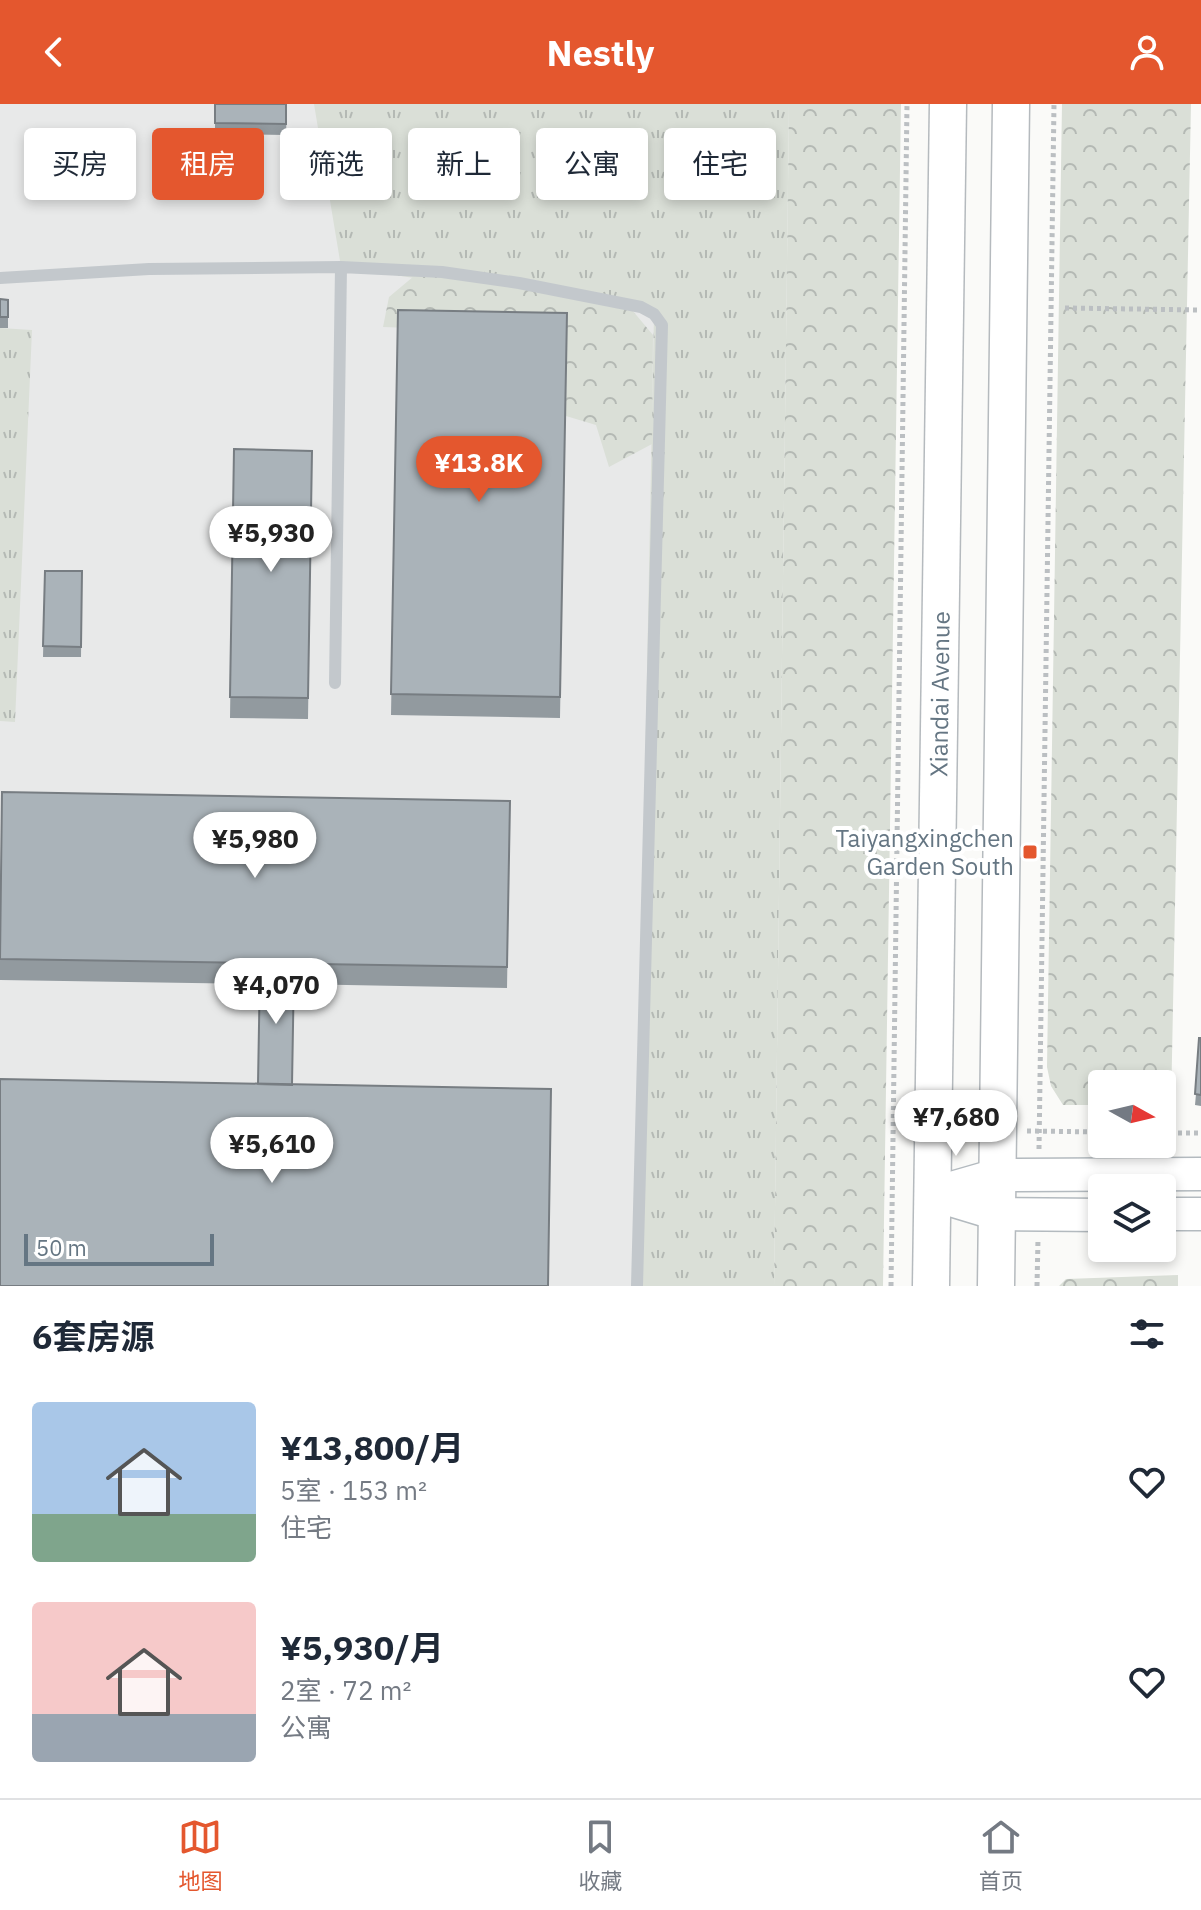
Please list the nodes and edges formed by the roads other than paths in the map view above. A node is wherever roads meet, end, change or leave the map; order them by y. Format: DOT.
graph roads {
  1 [pos="948,104"];
  2 [pos="1011,104"];
  3 [pos="341,267"];
  4 [pos="0,278"];
  5 [pos="335,683"];
  6 [pos="1201,1174"];
  7 [pos="997,1175"];
  8 [pos="931,1194"];
  9 [pos="997,1214"];
  10 [pos="1176,1214"];
  11 [pos="1201,1214"];
  12 [pos="1088,1215"];
  13 [pos="637,1286"];
  14 [pos="931,1286"];
  15 [pos="996,1286"];
  1 -- 8 [label="main road, Xiandai Avenue"];
  2 -- 7 [label="main road"];
  3 -- 4 [label="lane"];
  3 -- 5 [label="lane"];
  3 -- 13 [label="lane"];
  6 -- 7 [label="main road"];
  7 -- 8 [label="main road"];
  7 -- 9 [label="main road"];
  8 -- 9 [label="main road"];
  8 -- 14 [label="main road, Xiandai Avenue"];
  9 -- 12 [label="main road"];
  9 -- 15 [label="main road"];
  10 -- 11 [label="main road"];
}
